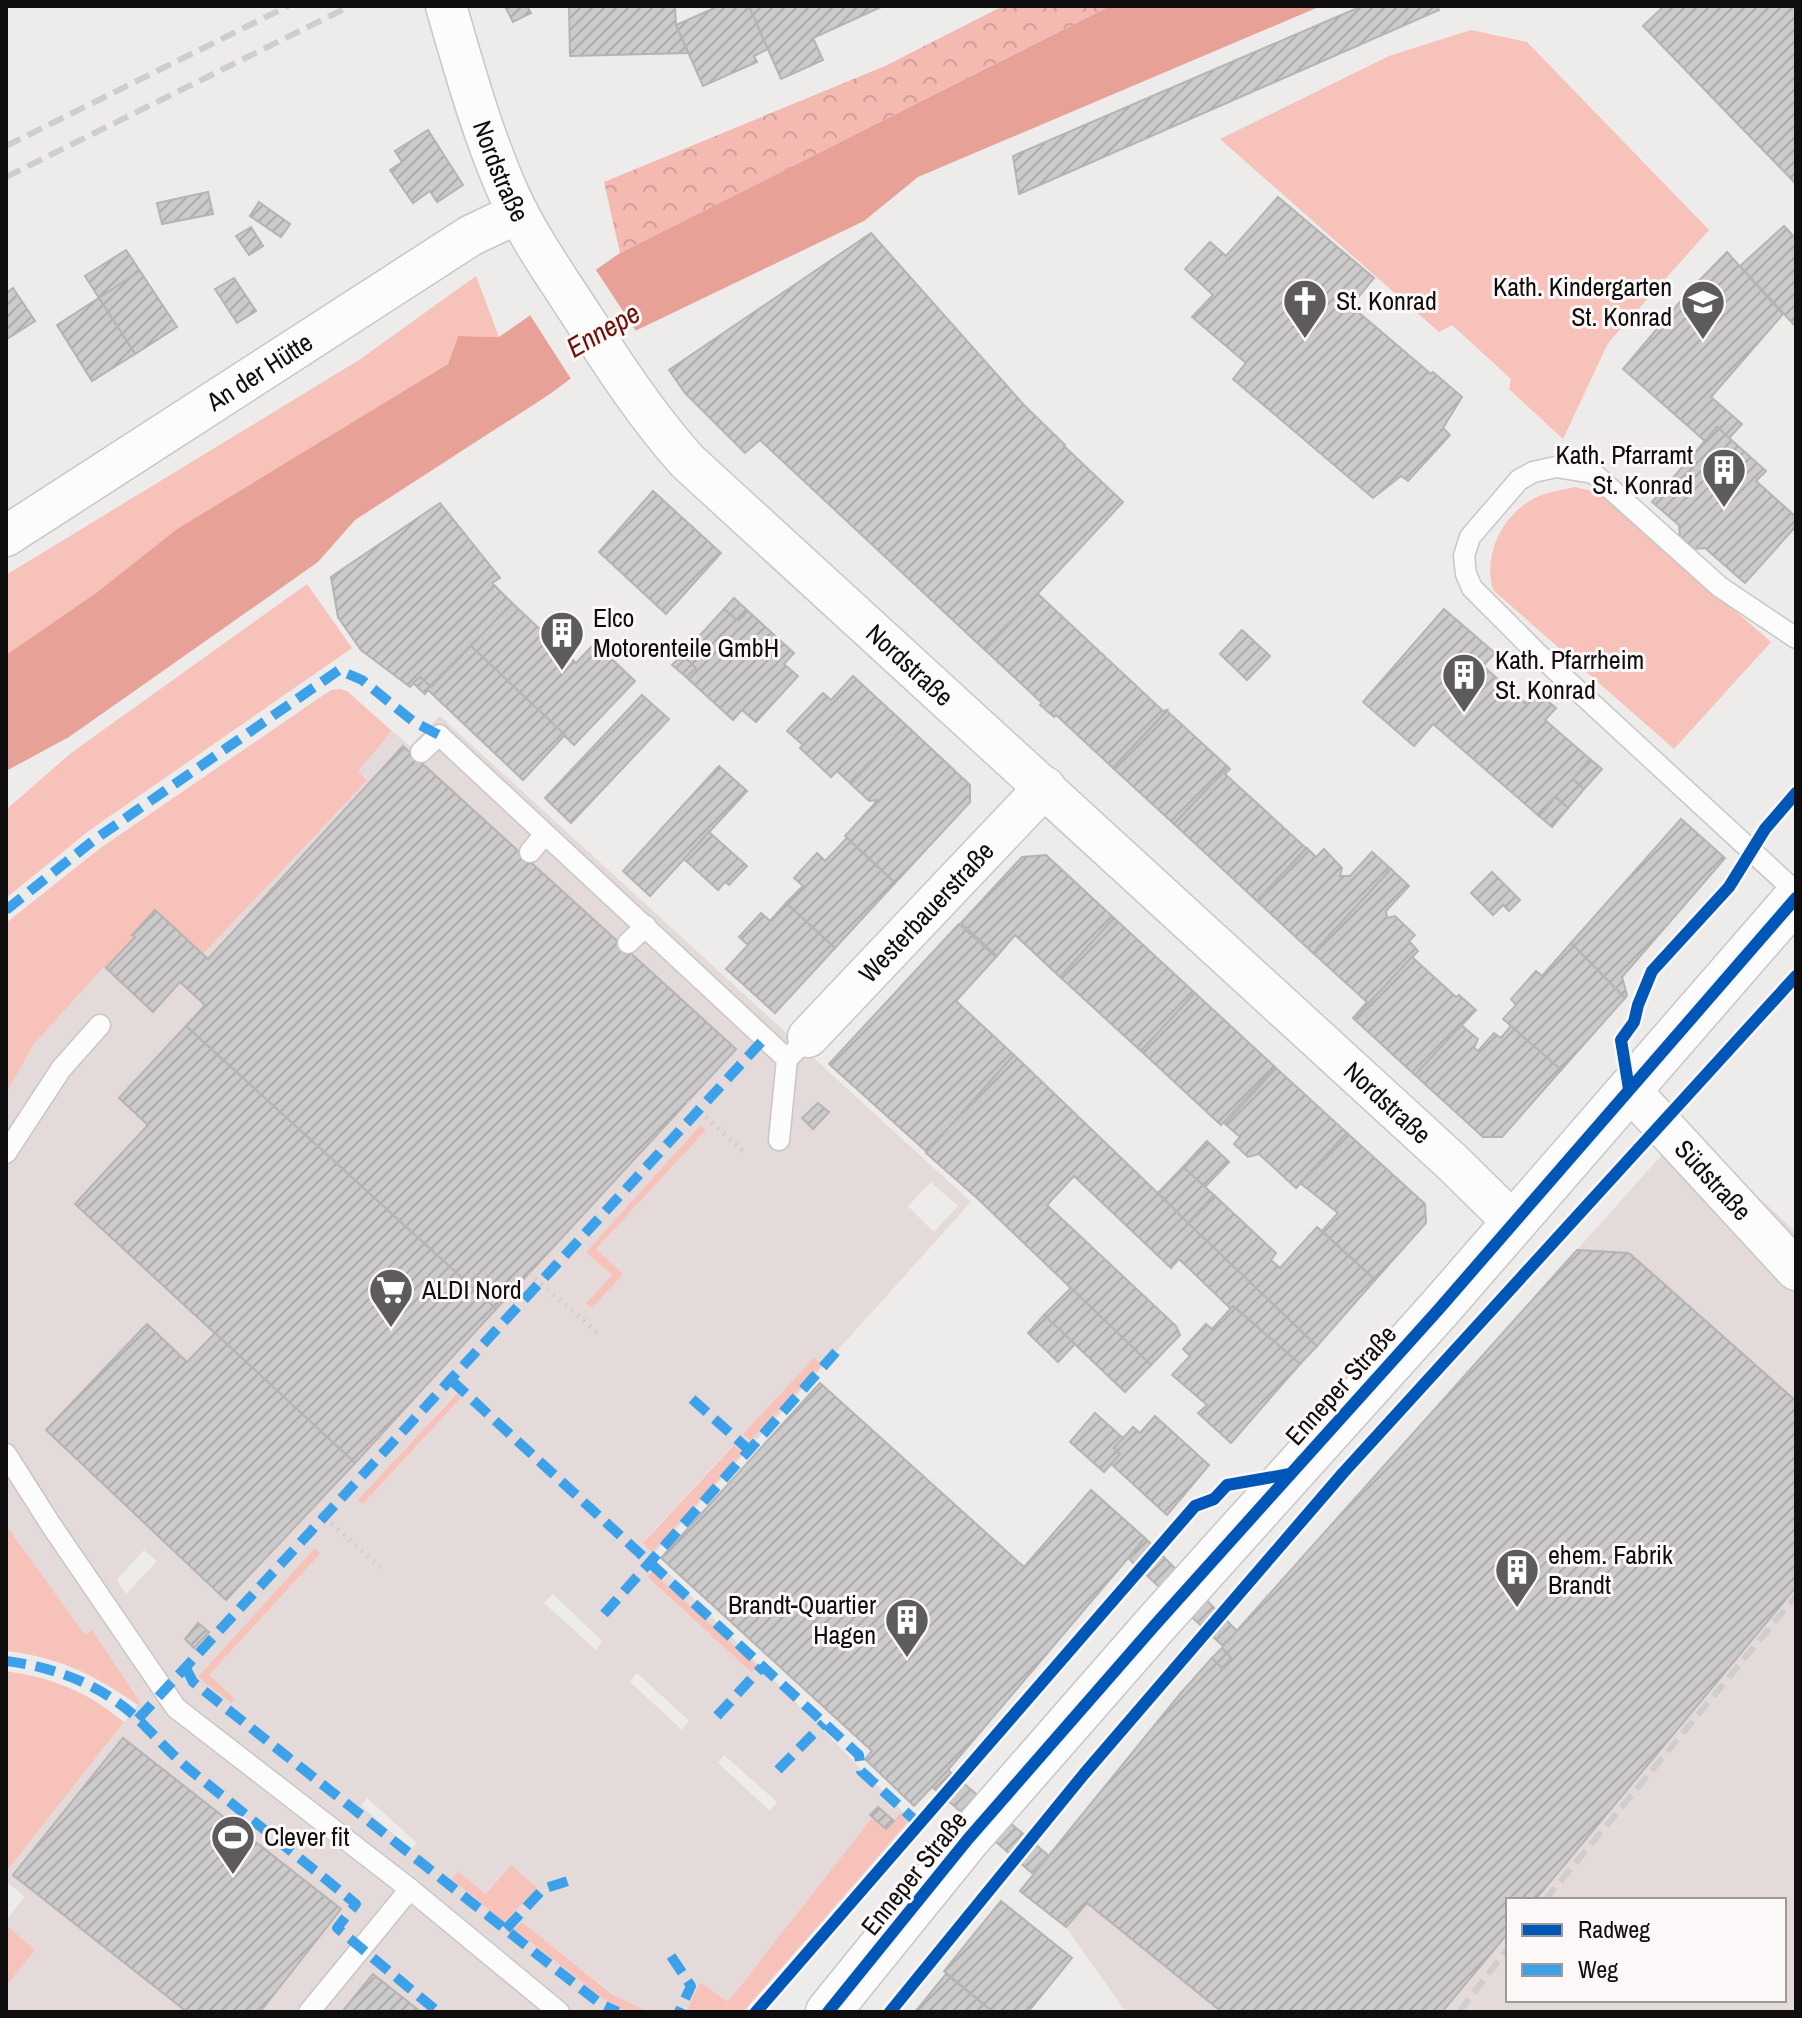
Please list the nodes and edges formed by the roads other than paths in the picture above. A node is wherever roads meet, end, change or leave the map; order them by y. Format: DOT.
graph roads {
  1 [pos="446,6"];
  2 [pos="518,213"];
  3 [pos="6,536"];
  4 [pos="1796,638"];
  5 [pos="421,752"];
  6 [pos="1045,787"];
  7 [pos="545,834"];
  8 [pos="530,852"];
  9 [pos="1796,895"];
  10 [pos="646,926"];
  11 [pos="628,943"];
  12 [pos="100,1025"];
  13 [pos="798,1048"];
  14 [pos="1629,1089"];
  15 [pos="779,1140"];
  16 [pos="6,1153"];
  17 [pos="1514,1223"];
  18 [pos="1796,1270"];
  19 [pos="6,1454"];
  20 [pos="410,1889"];
  21 [pos="309,2012"];
  22 [pos="559,2012"];
  23 [pos="828,2012"];
  1 -- 2 [label="street, Nordstraße"];
  2 -- 3 [label="street, An der Hütte"];
  2 -- 6 [label="street, Nordstraße"];
  4 -- 9 [label="lane"];
  5 -- 7 [label="lane"];
  6 -- 13 [label="street, Westerbauerstraße"];
  6 -- 17 [label="street, Nordstraße"];
  7 -- 8 [label="lane"];
  7 -- 10 [label="lane"];
  9 -- 14 [label="main road, Enneper Straße"];
  10 -- 11 [label="lane"];
  10 -- 13 [label="lane"];
  12 -- 16 [label="lane"];
  13 -- 15 [label="lane"];
  14 -- 17 [label="main road, Enneper Straße"];
  14 -- 18 [label="street, Südstraße"];
  17 -- 23 [label="main road, Enneper Straße"];
  19 -- 20 [label="lane"];
  20 -- 21 [label="lane"];
  20 -- 22 [label="lane"];
}
